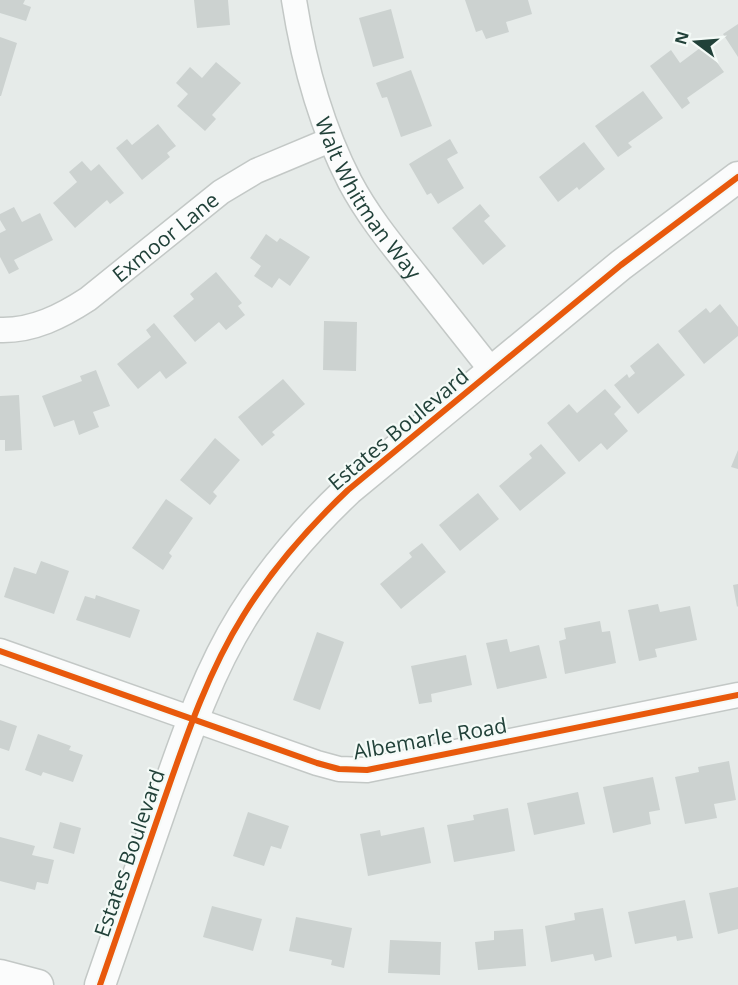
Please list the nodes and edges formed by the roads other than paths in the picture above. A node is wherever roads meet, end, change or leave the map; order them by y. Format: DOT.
graph roads {
  1 [pos="294,0"];
  2 [pos="330,140"];
  3 [pos="738,177"];
  4 [pos="0,330"];
  5 [pos="492,371"];
  6 [pos="0,651"];
  7 [pos="738,695"];
  8 [pos="194,719"];
  9 [pos="0,975"];
  10 [pos="38,985"];
  11 [pos="100,985"];
  1 -- 2 [label="street, Walt Whitman Way"];
  2 -- 4 [label="street, Exmoor Lane"];
  2 -- 5 [label="street, Walt Whitman Way"];
  3 -- 5 [label="street, Estates Boulevard"];
  5 -- 8 [label="street, Estates Boulevard"];
  6 -- 8 [label="street, Albemarle Road"];
  7 -- 8 [label="street, Albemarle Road"];
  8 -- 11 [label="street, Estates Boulevard"];
  9 -- 10 [label="street"];
}
